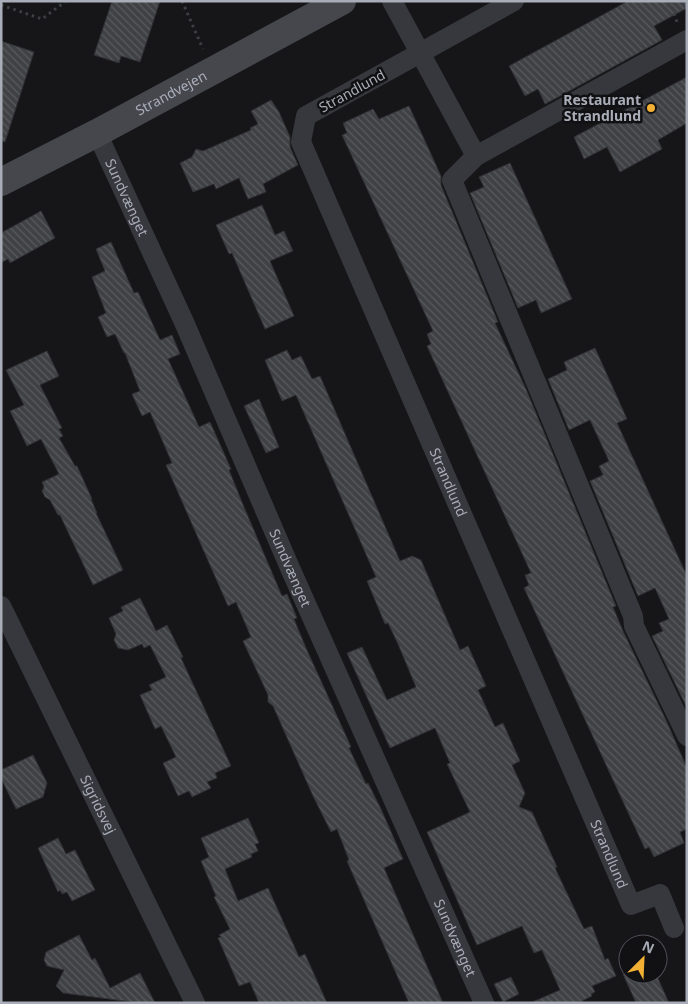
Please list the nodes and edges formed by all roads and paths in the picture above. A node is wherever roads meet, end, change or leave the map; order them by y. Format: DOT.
graph roads {
  1 [pos="66,1"];
  2 [pos="182,1"];
  3 [pos="392,1"];
  4 [pos="514,1"];
  5 [pos="338,2"];
  6 [pos="1,5"];
  7 [pos="687,40"];
  8 [pos="421,54"];
  9 [pos="212,71"];
  10 [pos="97,133"];
  11 [pos="476,156"];
  12 [pos="1,182"];
  13 [pos="1,606"];
  14 [pos="687,736"];
  15 [pos="674,928"];
  16 [pos="195,1003"];
  17 [pos="484,1003"];
  1 -- 6 [label="path"];
  2 -- 9 [label="path"];
  3 -- 8 [label="street"];
  4 -- 8 [label="street, Strandlund"];
  5 -- 9 [label="main road, Strandvejen"];
  7 -- 11 [label="street"];
  8 -- 11 [label="street"];
  8 -- 15 [label="street, Strandlund"];
  9 -- 10 [label="main road, Strandvejen"];
  10 -- 12 [label="main road, Strandvejen"];
  10 -- 17 [label="street, Sundvænget"];
  11 -- 14 [label="street"];
  13 -- 16 [label="street, Sigridsvej"];
}
